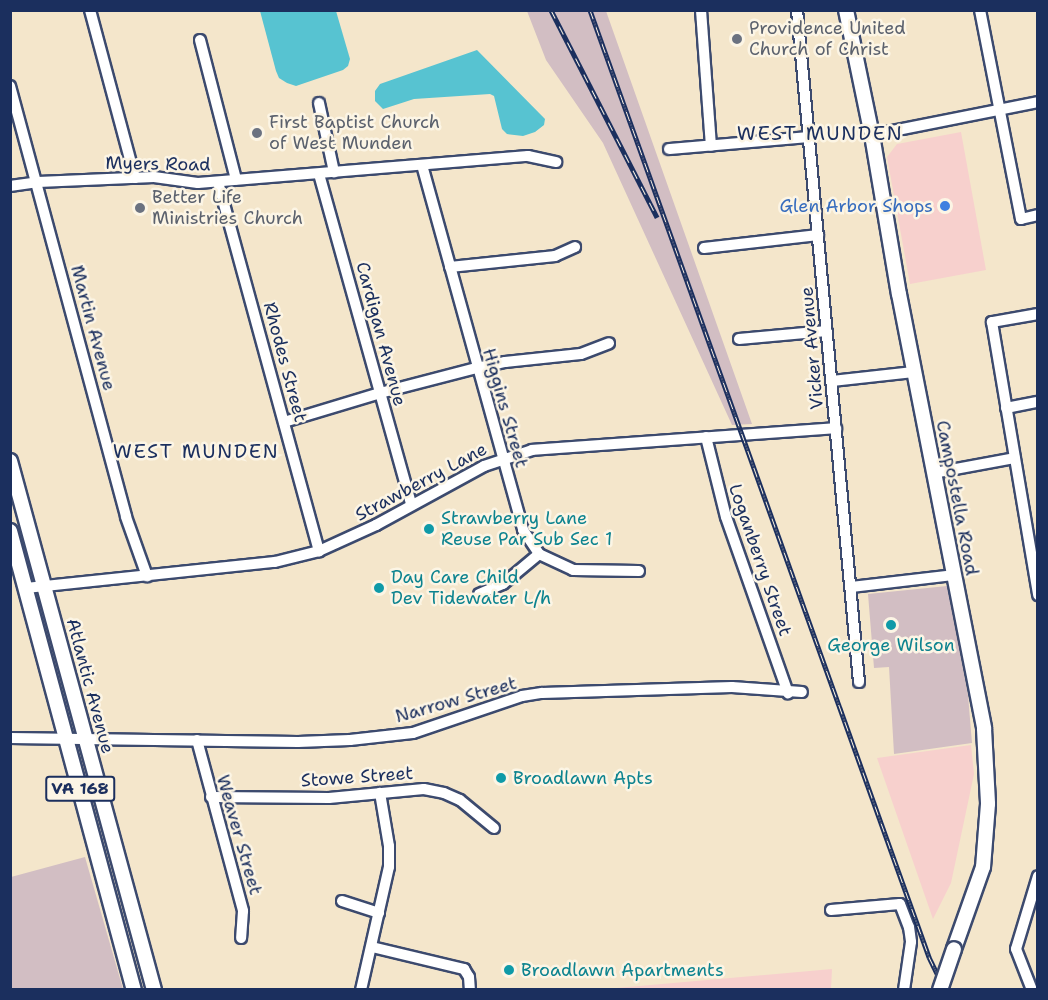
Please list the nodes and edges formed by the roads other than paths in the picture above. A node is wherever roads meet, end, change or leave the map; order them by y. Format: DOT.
graph roads {
  1 [pos="90,10"];
  2 [pos="701,10"];
  3 [pos="797,10"];
  4 [pos="846,10"];
  5 [pos="980,10"];
  6 [pos="200,40"];
  7 [pos="10,86"];
  8 [pos="1038,102"];
  9 [pos="319,103"];
  10 [pos="999,110"];
  11 [pos="872,135"];
  12 [pos="809,137"];
  13 [pos="711,146"];
  14 [pos="669,149"];
  15 [pos="556,162"];
  16 [pos="422,165"];
  17 [pos="334,172"];
  18 [pos="319,174"];
  19 [pos="135,178"];
  20 [pos="236,179"];
  21 [pos="38,182"];
  22 [pos="218,182"];
  23 [pos="10,186"];
  24 [pos="1038,215"];
  25 [pos="818,235"];
  26 [pos="575,247"];
  27 [pos="704,248"];
  28 [pos="450,267"];
  29 [pos="1038,314"];
  30 [pos="827,331"];
  31 [pos="739,339"];
  32 [pos="609,343"];
  33 [pos="477,368"];
  34 [pos="914,372"];
  35 [pos="832,381"];
  36 [pos="380,393"];
  37 [pos="1038,402"];
  38 [pos="1006,408"];
  39 [pos="284,422"];
  40 [pos="837,428"];
  41 [pos="706,437"];
  42 [pos="502,458"];
  43 [pos="1015,458"];
  44 [pos="10,461"];
  45 [pos="934,473"];
  46 [pos="411,504"];
  47 [pos="10,531"];
  48 [pos="319,551"];
  49 [pos="538,554"];
  50 [pos="1036,564"];
  51 [pos="639,571"];
  52 [pos="954,575"];
  53 [pos="147,576"];
  54 [pos="45,586"];
  55 [pos="852,587"];
  56 [pos="26,588"];
  57 [pos="479,594"];
  58 [pos="1038,595"];
  59 [pos="859,682"];
  60 [pos="788,693"];
  61 [pos="802,693"];
  62 [pos="10,738"];
  63 [pos="67,738"];
  64 [pos="85,739"];
  65 [pos="197,740"];
  66 [pos="380,793"];
  67 [pos="210,797"];
  68 [pos="494,828"];
  69 [pos="1038,876"];
  70 [pos="342,902"];
  71 [pos="831,910"];
  72 [pos="379,913"];
  73 [pos="241,938"];
  74 [pos="372,947"];
  75 [pos="134,990"];
  76 [pos="154,990"];
  77 [pos="361,990"];
  78 [pos="470,990"];
  79 [pos="904,990"];
  80 [pos="940,990"];
  81 [pos="1032,990"];
  1 -- 19 [label="street"];
  2 -- 13 [label="street"];
  3 -- 12 [label="street, Vicker Avenue"];
  4 -- 11 [label="main road, Campostella Road"];
  5 -- 10 [label="street"];
  6 -- 20 [label="street"];
  7 -- 21 [label="street, Martin Avenue"];
  8 -- 10 [label="street"];
  9 -- 17 [label="street"];
  10 -- 11 [label="street"];
  10 -- 24 [label="street"];
  11 -- 34 [label="main road, Campostella Road"];
  12 -- 13 [label="street"];
  12 -- 25 [label="street, Vicker Avenue"];
  13 -- 14 [label="street"];
  15 -- 16 [label="street, Myers Road"];
  16 -- 17 [label="street, Myers Road"];
  16 -- 28 [label="street, Higgins Street"];
  17 -- 18 [label="street, Myers Road"];
  18 -- 20 [label="street, Myers Road"];
  18 -- 36 [label="street, Cardigan Avenue"];
  19 -- 21 [label="street, Myers Road"];
  19 -- 22 [label="street, Myers Road"];
  20 -- 22 [label="street, Myers Road"];
  21 -- 23 [label="street, Myers Road"];
  21 -- 53 [label="street, Martin Avenue"];
  22 -- 39 [label="street, Rhodes Street"];
  25 -- 27 [label="street"];
  25 -- 30 [label="street, Vicker Avenue"];
  26 -- 28 [label="street"];
  28 -- 33 [label="street, Higgins Street"];
  29 -- 38 [label="street"];
  30 -- 31 [label="street"];
  30 -- 35 [label="street, Vicker Avenue"];
  32 -- 33 [label="street"];
  33 -- 36 [label="street"];
  33 -- 42 [label="street, Higgins Street"];
  34 -- 35 [label="street"];
  34 -- 45 [label="main road, Campostella Road"];
  35 -- 40 [label="street, Vicker Avenue"];
  36 -- 39 [label="street"];
  36 -- 46 [label="street, Cardigan Avenue"];
  37 -- 38 [label="street"];
  38 -- 43 [label="street"];
  39 -- 48 [label="street, Rhodes Street"];
  40 -- 41 [label="street, Strawberry Lane"];
  40 -- 55 [label="street, Vicker Avenue"];
  41 -- 42 [label="street, Strawberry Lane"];
  41 -- 60 [label="street, Loganberry Street"];
  42 -- 46 [label="street, Strawberry Lane"];
  42 -- 49 [label="street, Higgins Street"];
  43 -- 45 [label="street"];
  43 -- 50 [label="street"];
  44 -- 54 [label="main road, Atlantic Avenue / VA 168"];
  45 -- 52 [label="main road, Campostella Road"];
  46 -- 48 [label="street, Strawberry Lane"];
  47 -- 56 [label="main road, Atlantic Avenue / VA 168"];
  48 -- 53 [label="street, Strawberry Lane"];
  49 -- 51 [label="street"];
  49 -- 57 [label="street"];
  50 -- 58 [label="street"];
  52 -- 55 [label="street"];
  52 -- 80 [label="main road, Campostella Road, bridge"];
  53 -- 54 [label="street, Strawberry Lane"];
  54 -- 56 [label="street, Strawberry Lane"];
  54 -- 64 [label="main road, Atlantic Avenue / VA 168"];
  55 -- 59 [label="street, Vicker Avenue"];
  56 -- 63 [label="main road, Atlantic Avenue / VA 168"];
  60 -- 61 [label="street, Narrow Street"];
  60 -- 65 [label="street, Narrow Street"];
  62 -- 63 [label="street, Narrow Street"];
  63 -- 64 [label="street, Narrow Street"];
  63 -- 75 [label="main road, Atlantic Avenue / VA 168"];
  64 -- 65 [label="street, Narrow Street"];
  64 -- 76 [label="main road, Atlantic Avenue / VA 168"];
  65 -- 67 [label="street, Weaver Street"];
  66 -- 67 [label="street, Stowe Street"];
  66 -- 68 [label="street, Stowe Street"];
  66 -- 72 [label="street"];
  67 -- 73 [label="street, Weaver Street"];
  69 -- 81 [label="street"];
  70 -- 72 [label="street"];
  71 -- 79 [label="street"];
  72 -- 74 [label="street"];
  74 -- 77 [label="street"];
  74 -- 78 [label="street"];
}
